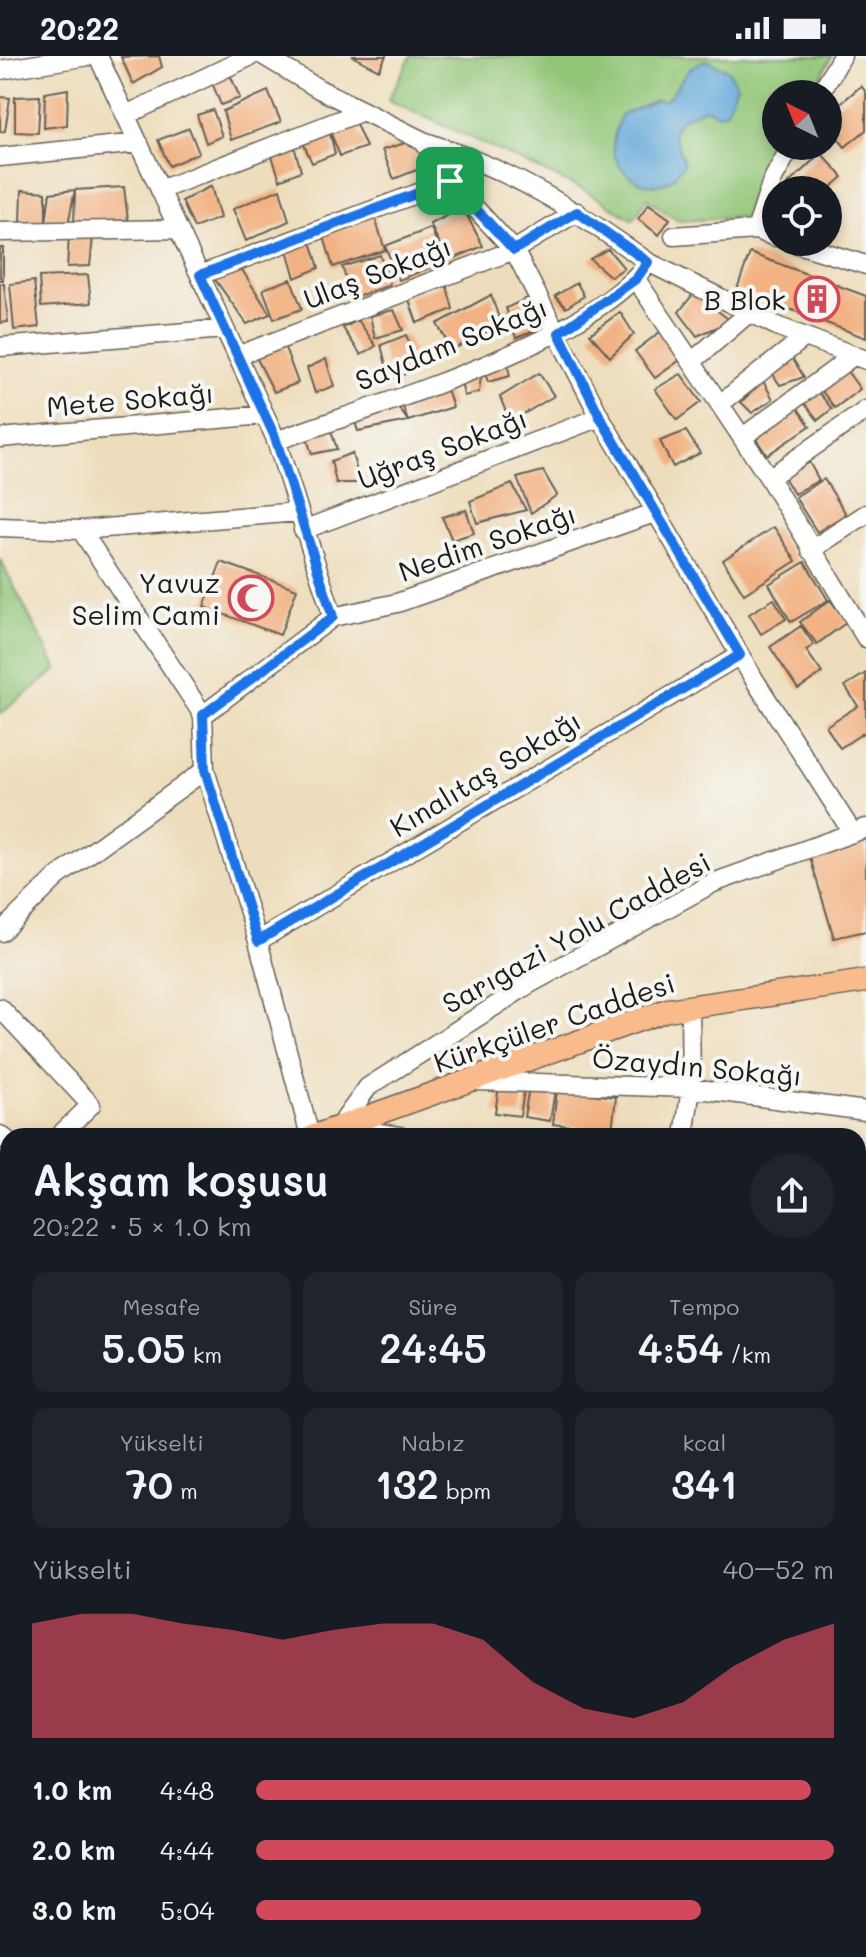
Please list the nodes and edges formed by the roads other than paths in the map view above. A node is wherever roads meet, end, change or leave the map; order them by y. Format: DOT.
graph roads {
  1 [pos="89,56"];
  2 [pos="98,56"];
  3 [pos="251,56"];
  4 [pos="264,56"];
  5 [pos="842,56"];
  6 [pos="0,70"];
  7 [pos="828,80"];
  8 [pos="363,111"];
  9 [pos="126,115"];
  10 [pos="423,141"];
  11 [pos="139,143"];
  12 [pos="0,157"];
  13 [pos="783,160"];
  14 [pos="450,181"];
  15 [pos="160,190"];
  16 [pos="577,212"];
  17 [pos="178,229"];
  18 [pos="756,230"];
  19 [pos="0,232"];
  20 [pos="762,232"];
  21 [pos="674,236"];
  22 [pos="514,250"];
  23 [pos="837,256"];
  24 [pos="648,262"];
  25 [pos="866,265"];
  26 [pos="200,275"];
  27 [pos="636,279"];
  28 [pos="750,312"];
  29 [pos="225,329"];
  30 [pos="559,333"];
  31 [pos="805,337"];
  32 [pos="0,347"];
  33 [pos="237,356"];
  34 [pos="859,358"];
  35 [pos="694,360"];
  36 [pos="720,404"];
  37 [pos="866,410"];
  38 [pos="265,415"];
  39 [pos="600,417"];
  40 [pos="743,437"];
  41 [pos="0,438"];
  42 [pos="276,441"];
  43 [pos="769,478"];
  44 [pos="657,512"];
  45 [pos="866,514"];
  46 [pos="301,521"];
  47 [pos="0,527"];
  48 [pos="81,530"];
  49 [pos="811,550"];
  50 [pos="333,617"];
  51 [pos="865,633"];
  52 [pos="740,655"];
  53 [pos="203,715"];
  54 [pos="205,770"];
  55 [pos="859,830"];
  56 [pos="1,932"];
  57 [pos="258,941"];
  58 [pos="866,981"];
  59 [pos="690,1006"];
  60 [pos="0,1008"];
  61 [pos="475,1081"];
  62 [pos="691,1088"];
  63 [pos="866,1111"];
  64 [pos="339,1127"];
  65 [pos="67,1128"];
  66 [pos="310,1128"];
  67 [pos="336,1128"];
  68 [pos="346,1128"];
  69 [pos="685,1128"];
  1 -- 6 [label="street"];
  2 -- 9 [label="street"];
  3 -- 9 [label="street"];
  4 -- 8 [label="street"];
  5 -- 7 [label="street"];
  8 -- 10 [label="street"];
  8 -- 15 [label="street"];
  9 -- 11 [label="street"];
  10 -- 14 [label="street"];
  10 -- 16 [label="street"];
  11 -- 12 [label="street"];
  11 -- 15 [label="street"];
  13 -- 18 [label="street"];
  14 -- 22 [label="street"];
  14 -- 26 [label="street"];
  15 -- 17 [label="street"];
  16 -- 22 [label="street, Ulaş Sokağı"];
  16 -- 24 [label="street"];
  17 -- 19 [label="street"];
  17 -- 26 [label="street"];
  18 -- 20 [label="street"];
  18 -- 21 [label="street"];
  22 -- 30 [label="street"];
  22 -- 33 [label="street, Ulaş Sokağı"];
  23 -- 25 [label="street"];
  24 -- 27 [label="street, Saydam Sokağı"];
  24 -- 28 [label="street"];
  26 -- 29 [label="street"];
  27 -- 30 [label="street, Saydam Sokağı"];
  27 -- 35 [label="street"];
  28 -- 31 [label="street"];
  28 -- 35 [label="street"];
  29 -- 32 [label="street"];
  29 -- 33 [label="street"];
  30 -- 39 [label="street"];
  30 -- 42 [label="street, Saydam Sokağı"];
  31 -- 34 [label="street"];
  31 -- 36 [label="street"];
  33 -- 38 [label="street"];
  34 -- 40 [label="street"];
  35 -- 36 [label="street"];
  36 -- 40 [label="street"];
  37 -- 43 [label="street"];
  38 -- 41 [label="street, Mete Sokağı"];
  38 -- 42 [label="street"];
  39 -- 44 [label="street"];
  39 -- 46 [label="street, Uğraş Sokağı"];
  40 -- 43 [label="street"];
  42 -- 46 [label="street"];
  43 -- 49 [label="street"];
  44 -- 50 [label="street, Nedim Sokağı"];
  44 -- 52 [label="street"];
  45 -- 49 [label="street"];
  46 -- 48 [label="street, Uğraş Sokağı"];
  46 -- 50 [label="street"];
  47 -- 48 [label="street, Uğraş Sokağı"];
  48 -- 53 [label="street"];
  49 -- 51 [label="street"];
  50 -- 53 [label="street"];
  52 -- 55 [label="street"];
  52 -- 57 [label="street, Kınalıtaş Sokağı"];
  53 -- 54 [label="street"];
  54 -- 56 [label="street"];
  54 -- 57 [label="street"];
  55 -- 64 [label="street, Sarıgazi Yolu Caddesi"];
  57 -- 66 [label="street"];
  58 -- 59 [label="main road, Kürkçüler Caddesi"];
  59 -- 61 [label="main road, Kürkçüler Caddesi"];
  59 -- 62 [label="street"];
  60 -- 65 [label="street"];
  61 -- 62 [label="street, Özaydın Sokağı"];
  61 -- 64 [label="main road, Kürkçüler Caddesi"];
  62 -- 63 [label="street, Özaydın Sokağı"];
  62 -- 69 [label="street"];
  64 -- 67 [label="main road, Kürkçüler Caddesi"];
  64 -- 68 [label="street"];
}
